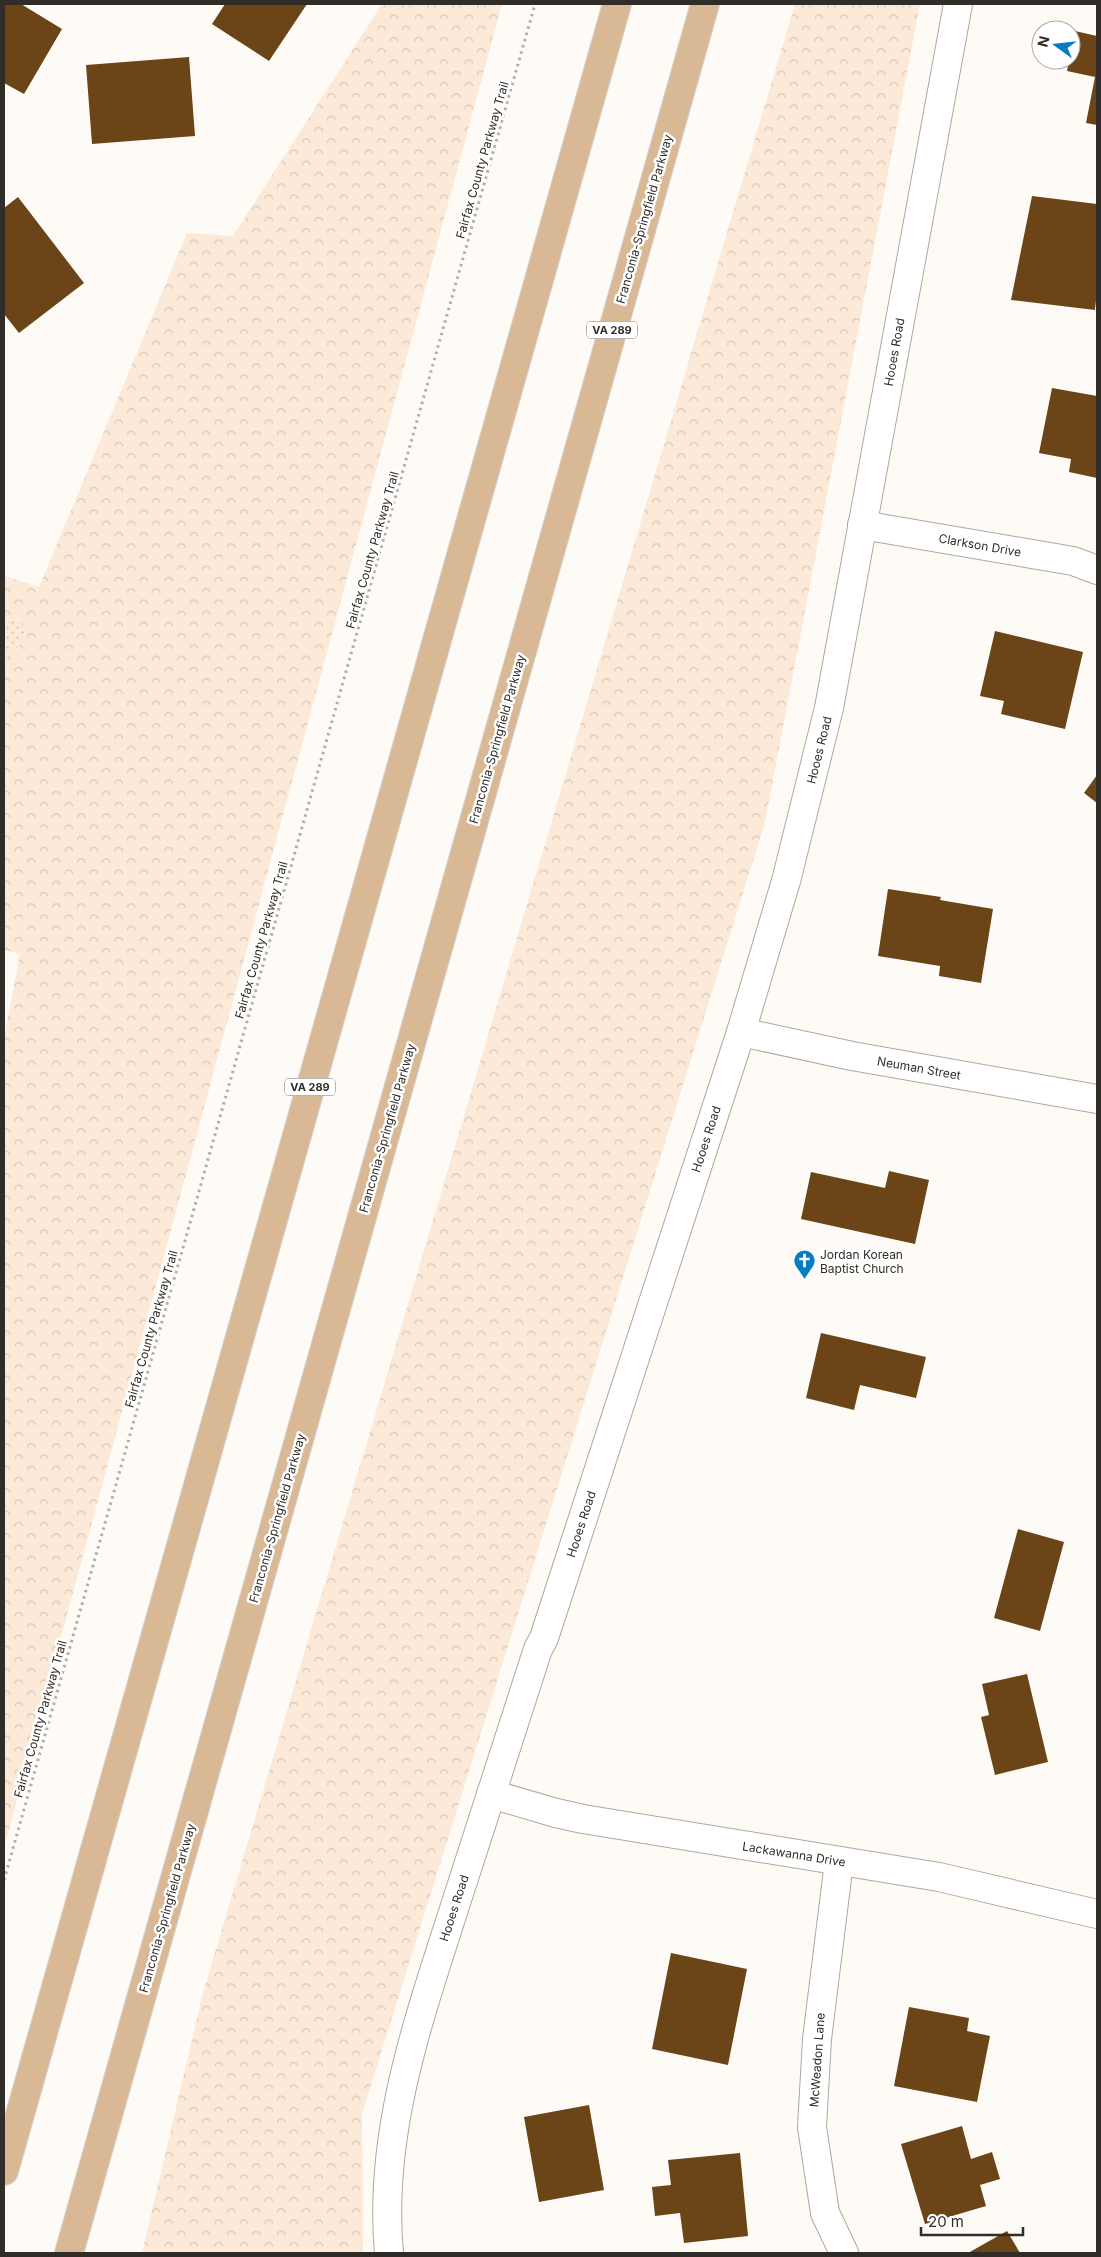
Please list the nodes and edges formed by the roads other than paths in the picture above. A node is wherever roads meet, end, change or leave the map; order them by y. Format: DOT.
graph roads {
  1 [pos="617,4"];
  2 [pos="705,4"];
  3 [pos="958,4"];
  4 [pos="862,525"];
  5 [pos="1097,570"];
  6 [pos="741,1032"];
  7 [pos="1097,1099"];
  8 [pos="491,1794"];
  9 [pos="839,1862"];
  10 [pos="1097,1914"];
  11 [pos="4,2171"];
  12 [pos="70,2253"];
  13 [pos="389,2253"];
  14 [pos="844,2253"];
  1 -- 11 [label="main road, VA 289"];
  2 -- 12 [label="main road, Franconia-Springfield Parkway / VA 289"];
  3 -- 4 [label="street, Hooes Road"];
  4 -- 5 [label="street, Clarkson Drive"];
  4 -- 6 [label="street, Hooes Road"];
  6 -- 7 [label="street, Neuman Street"];
  6 -- 8 [label="street, Hooes Road"];
  8 -- 9 [label="street, Lackawanna Drive"];
  8 -- 13 [label="street, Hooes Road"];
  9 -- 10 [label="street, Lackawanna Drive"];
  9 -- 14 [label="street, McWeadon Lane"];
}
